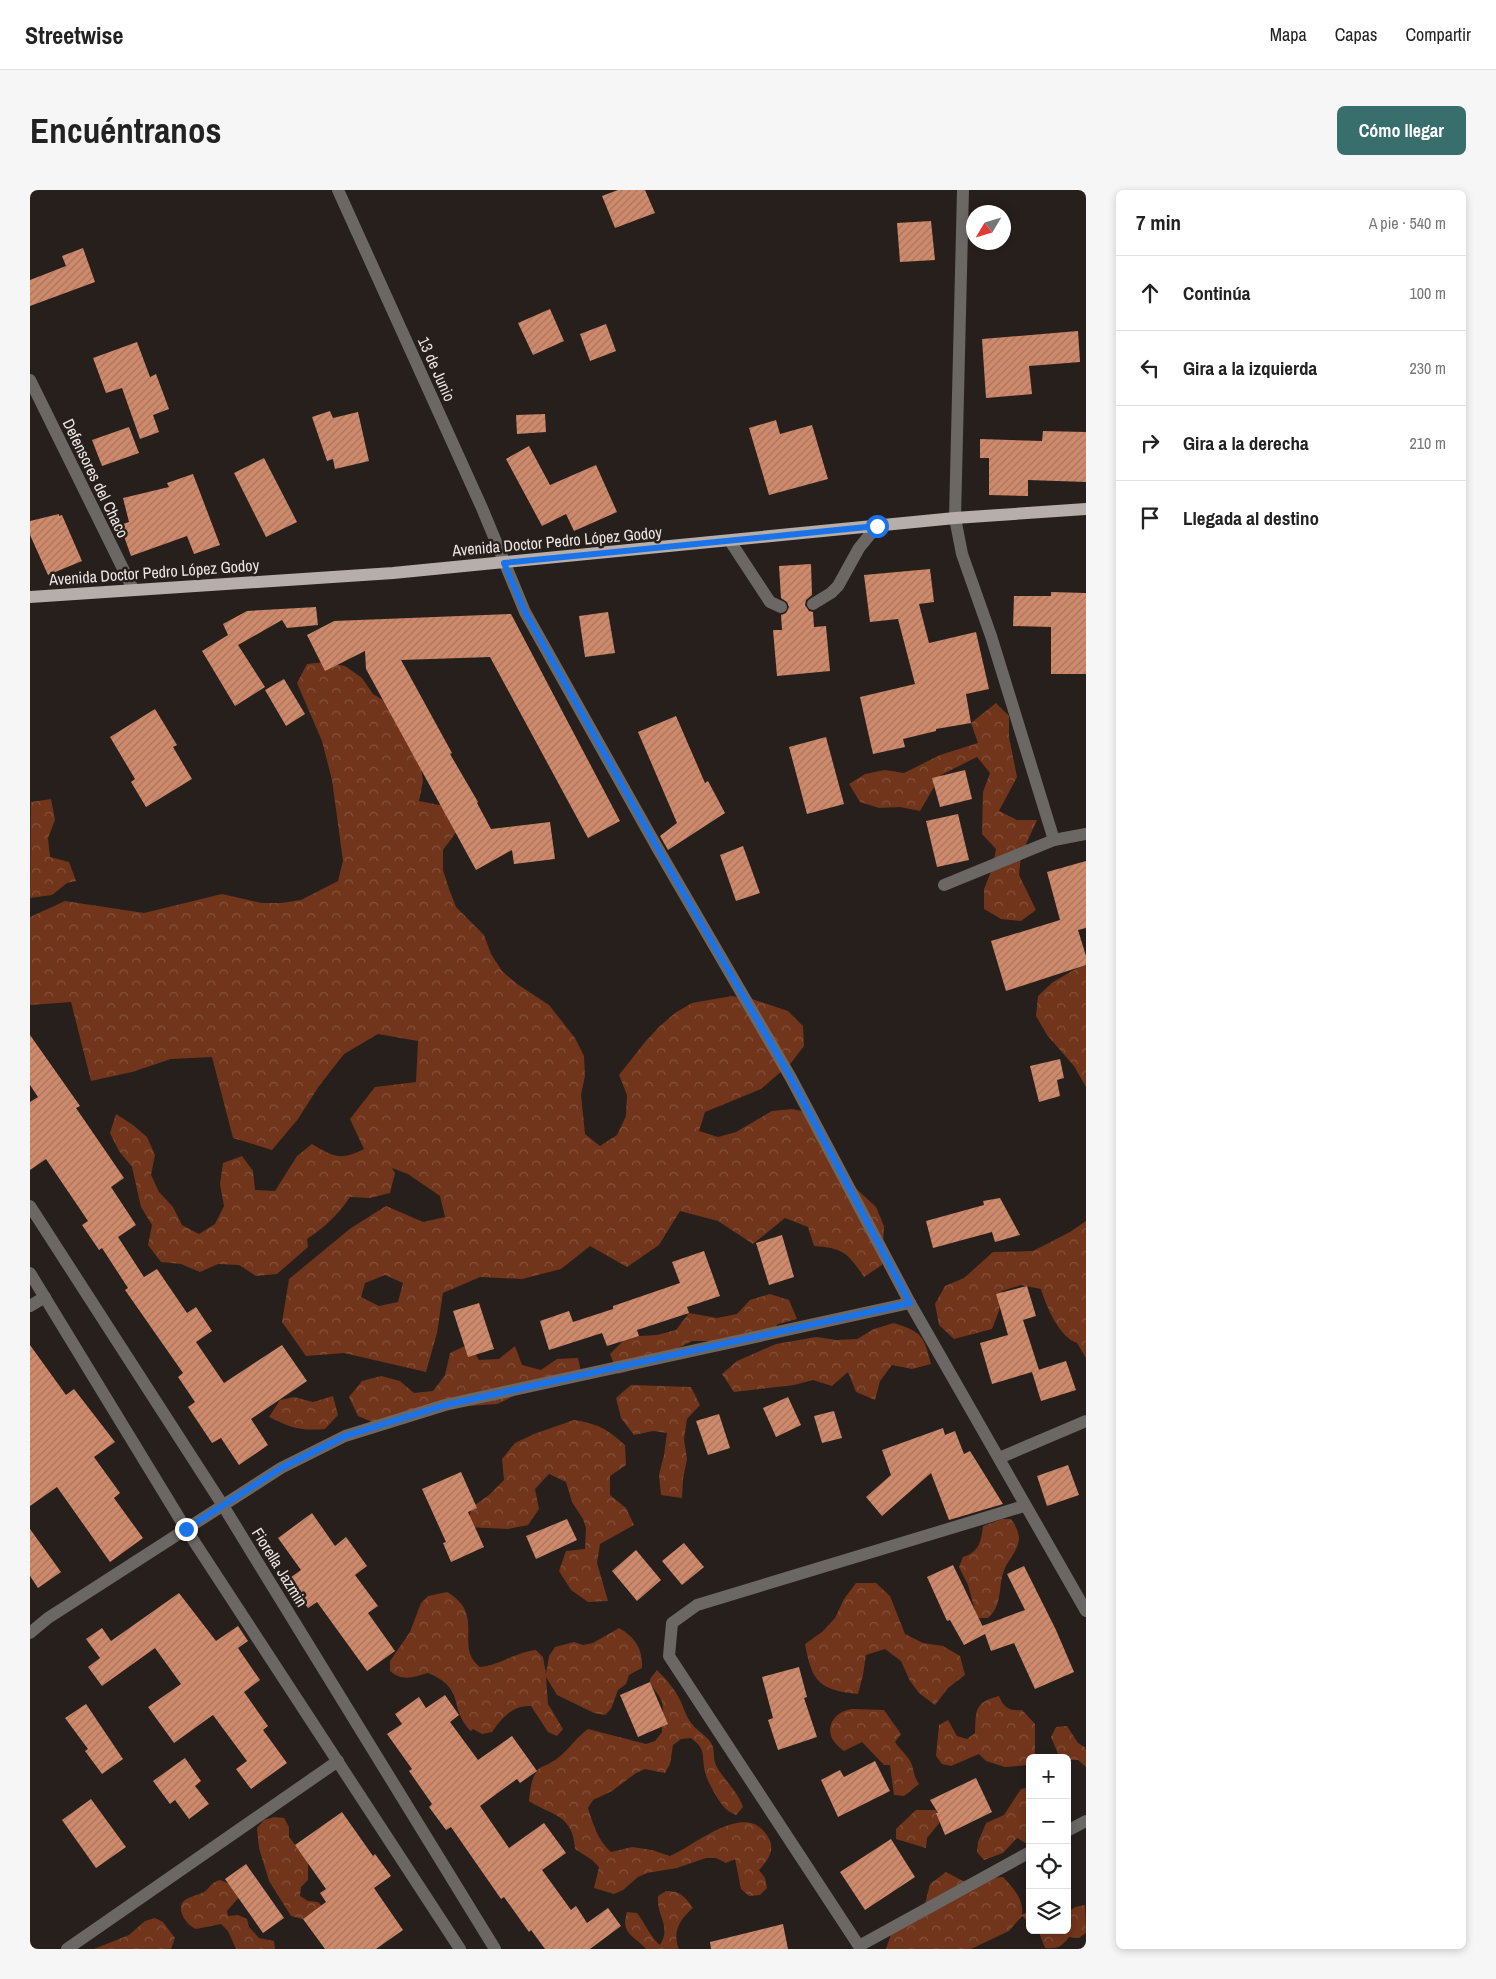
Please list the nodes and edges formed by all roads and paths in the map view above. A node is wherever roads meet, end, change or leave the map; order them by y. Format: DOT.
graph roads {
  1 [pos="338,190"];
  2 [pos="963,190"];
  3 [pos="30,380"];
  4 [pos="1086,509"];
  5 [pos="955,518"];
  6 [pos="877,526"];
  7 [pos="730,541"];
  8 [pos="504,563"];
  9 [pos="132,589"];
  10 [pos="30,597"];
  11 [pos="813,604"];
  12 [pos="781,607"];
  13 [pos="1086,834"];
  14 [pos="1054,840"];
  15 [pos="944,885"];
  16 [pos="30,1206"];
  17 [pos="30,1273"];
  18 [pos="45,1297"];
  19 [pos="910,1303"];
  20 [pos="30,1306"];
  21 [pos="1086,1421"];
  22 [pos="999,1458"];
  23 [pos="222,1504"];
  24 [pos="1024,1506"];
  25 [pos="186,1529"];
  26 [pos="1086,1612"];
  27 [pos="30,1633"];
  28 [pos="338,1760"];
  29 [pos="1086,1821"];
  30 [pos="1071,1829"];
  31 [pos="1026,1854"];
  32 [pos="856,1948"];
  33 [pos="67,1949"];
  34 [pos="460,1949"];
  35 [pos="495,1949"];
  1 -- 8 [label="street, 13 de Junio"];
  2 -- 5 [label="street"];
  3 -- 9 [label="street, Defensores del Chaco"];
  4 -- 5 [label="main road, Avenida Doctor Pedro López Godoy"];
  5 -- 6 [label="main road, Avenida Doctor Pedro López Godoy"];
  5 -- 14 [label="street"];
  6 -- 7 [label="main road, Avenida Doctor Pedro López Godoy"];
  6 -- 11 [label="street"];
  7 -- 8 [label="main road, Avenida Doctor Pedro López Godoy"];
  7 -- 12 [label="street"];
  8 -- 9 [label="main road, Avenida Doctor Pedro López Godoy"];
  8 -- 19 [label="street, 13 de Junio"];
  9 -- 10 [label="main road, Avenida Doctor Pedro López Godoy"];
  13 -- 14 [label="street"];
  14 -- 15 [label="street"];
  16 -- 23 [label="street, Fiorella Jazmin"];
  17 -- 18 [label="street"];
  18 -- 20 [label="street"];
  18 -- 25 [label="street"];
  19 -- 22 [label="street, 13 de Junio"];
  19 -- 23 [label="street"];
  21 -- 22 [label="street"];
  22 -- 24 [label="street, 13 de Junio"];
  23 -- 25 [label="street"];
  23 -- 35 [label="street, Fiorella Jazmin"];
  24 -- 26 [label="street, 13 de Junio"];
  24 -- 32 [label="street"];
  25 -- 27 [label="street"];
  25 -- 28 [label="street"];
  28 -- 33 [label="street"];
  28 -- 34 [label="street"];
  29 -- 30 [label="street"];
  31 -- 32 [label="street"];
}
